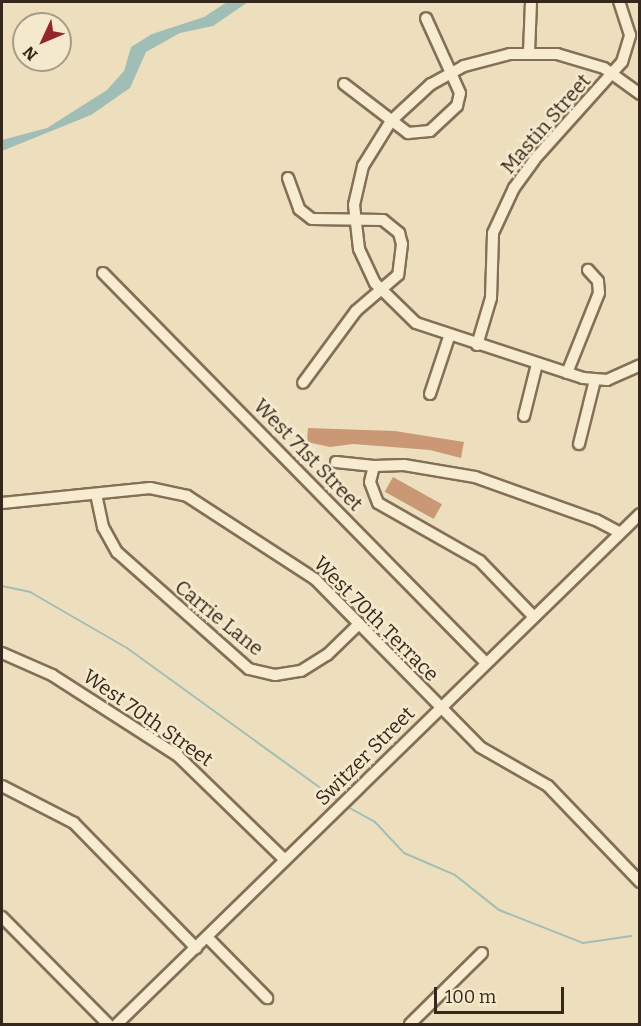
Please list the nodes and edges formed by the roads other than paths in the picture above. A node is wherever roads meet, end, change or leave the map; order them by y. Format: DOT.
graph roads {
  1 [pos="531,2"];
  2 [pos="619,2"];
  3 [pos="426,18"];
  4 [pos="529,52"];
  5 [pos="452,71"];
  6 [pos="614,73"];
  7 [pos="345,84"];
  8 [pos="639,94"];
  9 [pos="392,121"];
  10 [pos="288,178"];
  11 [pos="355,221"];
  12 [pos="588,270"];
  13 [pos="103,273"];
  14 [pos="381,291"];
  15 [pos="449,337"];
  16 [pos="477,345"];
  17 [pos="537,364"];
  18 [pos="639,365"];
  19 [pos="567,373"];
  20 [pos="595,380"];
  21 [pos="303,383"];
  22 [pos="430,394"];
  23 [pos="524,416"];
  24 [pos="579,444"];
  25 [pos="336,462"];
  26 [pos="374,466"];
  27 [pos="96,494"];
  28 [pos="2,503"];
  29 [pos="639,514"];
  30 [pos="620,533"];
  31 [pos="534,616"];
  32 [pos="359,624"];
  33 [pos="2,653"];
  34 [pos="486,663"];
  35 [pos="440,708"];
  36 [pos="2,786"];
  37 [pos="285,860"];
  38 [pos="639,882"];
  39 [pos="2,917"];
  40 [pos="207,937"];
  41 [pos="196,948"];
  42 [pos="482,953"];
  43 [pos="267,998"];
  44 [pos="108,1024"];
  45 [pos="117,1024"];
  46 [pos="410,1024"];
  1 -- 4 [label="street"];
  2 -- 6 [label="street, Mastin Street"];
  3 -- 5 [label="street"];
  4 -- 5 [label="street"];
  4 -- 6 [label="street"];
  5 -- 9 [label="street"];
  5 -- 9 [label="street"];
  6 -- 8 [label="street"];
  6 -- 16 [label="street, Mastin Street"];
  7 -- 9 [label="street"];
  9 -- 11 [label="street"];
  10 -- 11 [label="street"];
  11 -- 14 [label="street"];
  11 -- 14 [label="street"];
  12 -- 19 [label="street"];
  13 -- 34 [label="street, West 71st Street"];
  14 -- 15 [label="street"];
  14 -- 21 [label="street"];
  15 -- 16 [label="street"];
  15 -- 22 [label="street"];
  16 -- 17 [label="street"];
  17 -- 19 [label="street"];
  17 -- 23 [label="street"];
  18 -- 20 [label="street"];
  19 -- 20 [label="street"];
  20 -- 24 [label="street"];
  25 -- 26 [label="street"];
  26 -- 30 [label="street"];
  26 -- 31 [label="street"];
  27 -- 28 [label="street, West 70th Terrace"];
  27 -- 32 [label="street, West 70th Terrace"];
  27 -- 32 [label="street, Carrie Lane"];
  29 -- 30 [label="street, Switzer Street"];
  30 -- 31 [label="street, Switzer Street"];
  31 -- 34 [label="street, Switzer Street"];
  32 -- 35 [label="street, West 70th Terrace"];
  33 -- 37 [label="street, West 70th Street"];
  34 -- 35 [label="street, Switzer Street"];
  35 -- 37 [label="street, Switzer Street"];
  35 -- 38 [label="street, West 70th Terrace"];
  36 -- 41 [label="street"];
  37 -- 40 [label="street, Switzer Street"];
  39 -- 44 [label="street"];
  40 -- 41 [label="street, Switzer Street"];
  40 -- 43 [label="street"];
  41 -- 45 [label="street, Switzer Street"];
  42 -- 46 [label="street"];
}
